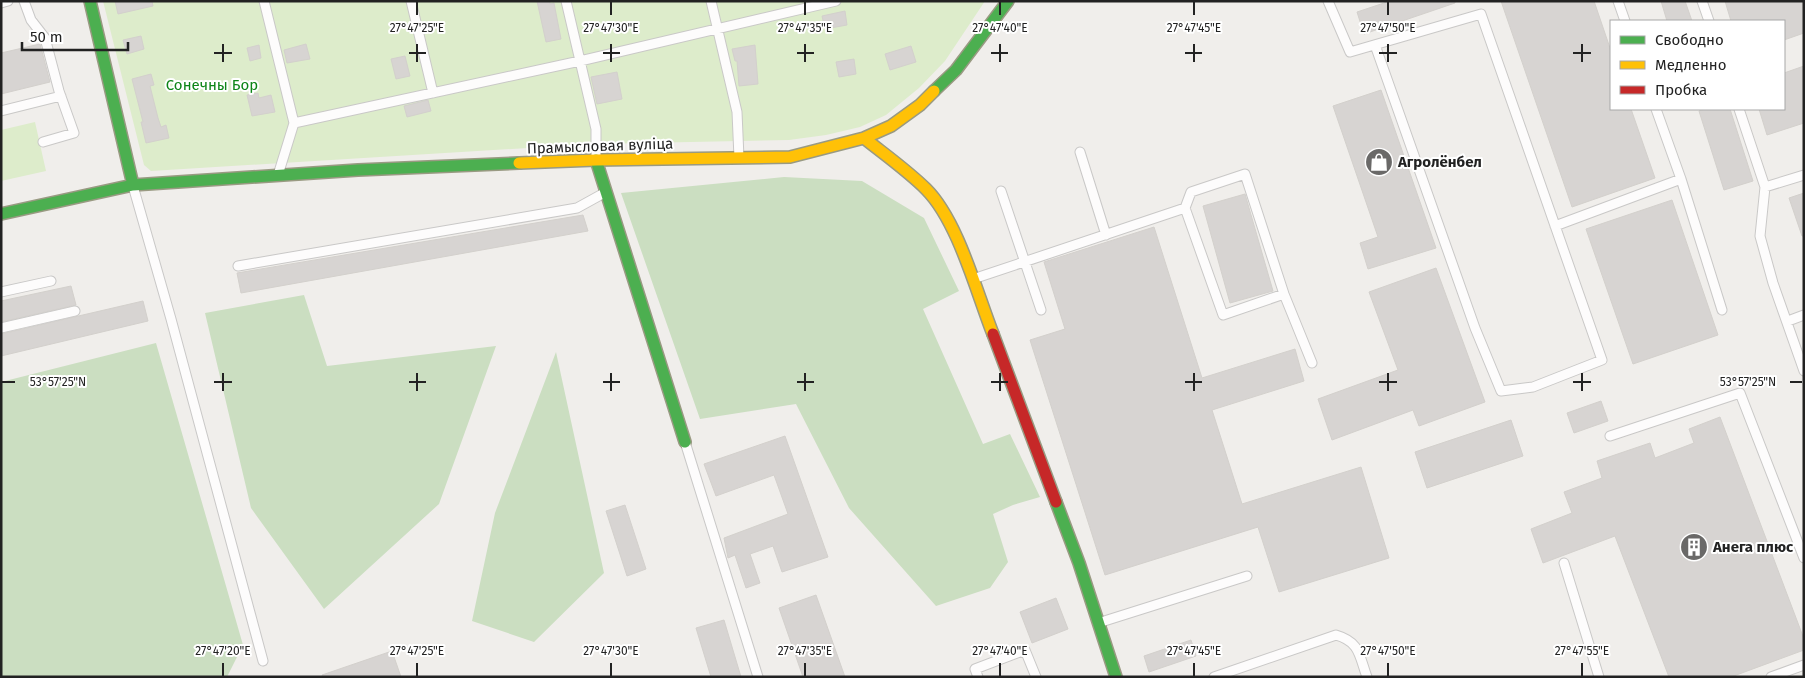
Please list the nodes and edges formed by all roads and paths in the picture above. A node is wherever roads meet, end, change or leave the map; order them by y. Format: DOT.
graph roads {
  1 [pos="8,1"];
  2 [pos="24,1"];
  3 [pos="90,1"];
  4 [pos="264,1"];
  5 [pos="412,1"];
  6 [pos="566,1"];
  7 [pos="711,1"];
  8 [pos="836,1"];
  9 [pos="1008,1"];
  10 [pos="1328,1"];
  11 [pos="1618,1"];
  12 [pos="1702,1"];
  13 [pos="1,3"];
  14 [pos="1625,20"];
  15 [pos="1709,20"];
  16 [pos="717,29"];
  17 [pos="1375,45"];
  18 [pos="580,61"];
  19 [pos="433,93"];
  20 [pos="61,96"];
  21 [pos="1,110"];
  22 [pos="1656,110"];
  23 [pos="1739,110"];
  24 [pos="294,123"];
  25 [pos="864,138"];
  26 [pos="43,142"];
  27 [pos="1080,152"];
  28 [pos="739,158"];
  29 [pos="596,160"];
  30 [pos="1804,174"];
  31 [pos="278,175"];
  32 [pos="1681,179"];
  33 [pos="133,185"];
  34 [pos="1765,187"];
  35 [pos="1001,191"];
  36 [pos="606,192"];
  37 [pos="1185,208"];
  38 [pos="1,214"];
  39 [pos="1554,226"];
  40 [pos="1106,234"];
  41 [pos="1025,262"];
  42 [pos="238,266"];
  43 [pos="972,279"];
  44 [pos="51,281"];
  45 [pos="1,292"];
  46 [pos="1284,294"];
  47 [pos="1042,310"];
  48 [pos="1722,310"];
  49 [pos="75,311"];
  50 [pos="1804,315"];
  51 [pos="1788,321"];
  52 [pos="1,328"];
  53 [pos="1312,363"];
  54 [pos="1804,371"];
  55 [pos="1610,436"];
  56 [pos="685,442"];
  57 [pos="1804,558"];
  58 [pos="1564,564"];
  59 [pos="1247,576"];
  60 [pos="1098,623"];
  61 [pos="263,661"];
  62 [pos="1804,665"];
  63 [pos="758,677"];
  64 [pos="978,677"];
  65 [pos="1036,677"];
  66 [pos="1116,677"];
  67 [pos="1214,677"];
  68 [pos="1367,677"];
  69 [pos="1599,677"];
  70 [pos="1771,677"];
  1 -- 13 [label="lane"];
  2 -- 20 [label="lane"];
  3 -- 33 [label="street"];
  4 -- 24 [label="lane"];
  5 -- 19 [label="lane"];
  6 -- 18 [label="lane"];
  7 -- 16 [label="lane"];
  8 -- 16 [label="lane"];
  9 -- 25 [label="street, Прамысловая вуліца"];
  10 -- 17 [label="lane"];
  11 -- 14 [label="lane"];
  12 -- 15 [label="lane"];
  16 -- 18 [label="lane"];
  16 -- 28 [label="lane"];
  17 -- 39 [label="lane"];
  17 -- 39 [label="lane"];
  18 -- 19 [label="lane"];
  18 -- 29 [label="lane"];
  19 -- 24 [label="lane"];
  20 -- 21 [label="lane"];
  20 -- 26 [label="lane"];
  22 -- 32 [label="lane"];
  23 -- 34 [label="lane"];
  24 -- 31 [label="lane"];
  25 -- 28 [label="street, Прамысловая вуліца"];
  25 -- 43 [label="street"];
  27 -- 40 [label="lane"];
  28 -- 29 [label="street, Прамысловая вуліца"];
  29 -- 31 [label="street, Прамысловая вуліца"];
  29 -- 36 [label="street"];
  30 -- 34 [label="lane"];
  31 -- 33 [label="street, Прамысловая вуліца"];
  32 -- 39 [label="lane"];
  32 -- 48 [label="lane"];
  33 -- 38 [label="street, Прамысловая вуліца"];
  33 -- 61 [label="lane"];
  34 -- 51 [label="lane"];
  35 -- 41 [label="lane"];
  36 -- 42 [label="lane"];
  36 -- 56 [label="street"];
  37 -- 40 [label="lane"];
  37 -- 46 [label="lane"];
  37 -- 46 [label="lane"];
  40 -- 41 [label="lane"];
  41 -- 43 [label="lane"];
  41 -- 47 [label="lane"];
  43 -- 60 [label="street"];
  44 -- 45 [label="lane"];
  46 -- 53 [label="lane"];
  49 -- 52 [label="lane"];
  50 -- 51 [label="lane"];
  51 -- 54 [label="lane"];
  55 -- 57 [label="lane"];
  56 -- 63 [label="lane"];
  58 -- 69 [label="lane"];
  59 -- 60 [label="lane"];
  60 -- 66 [label="street"];
  62 -- 70 [label="lane"];
  64 -- 65 [label="lane"];
  67 -- 68 [label="lane"];
}
